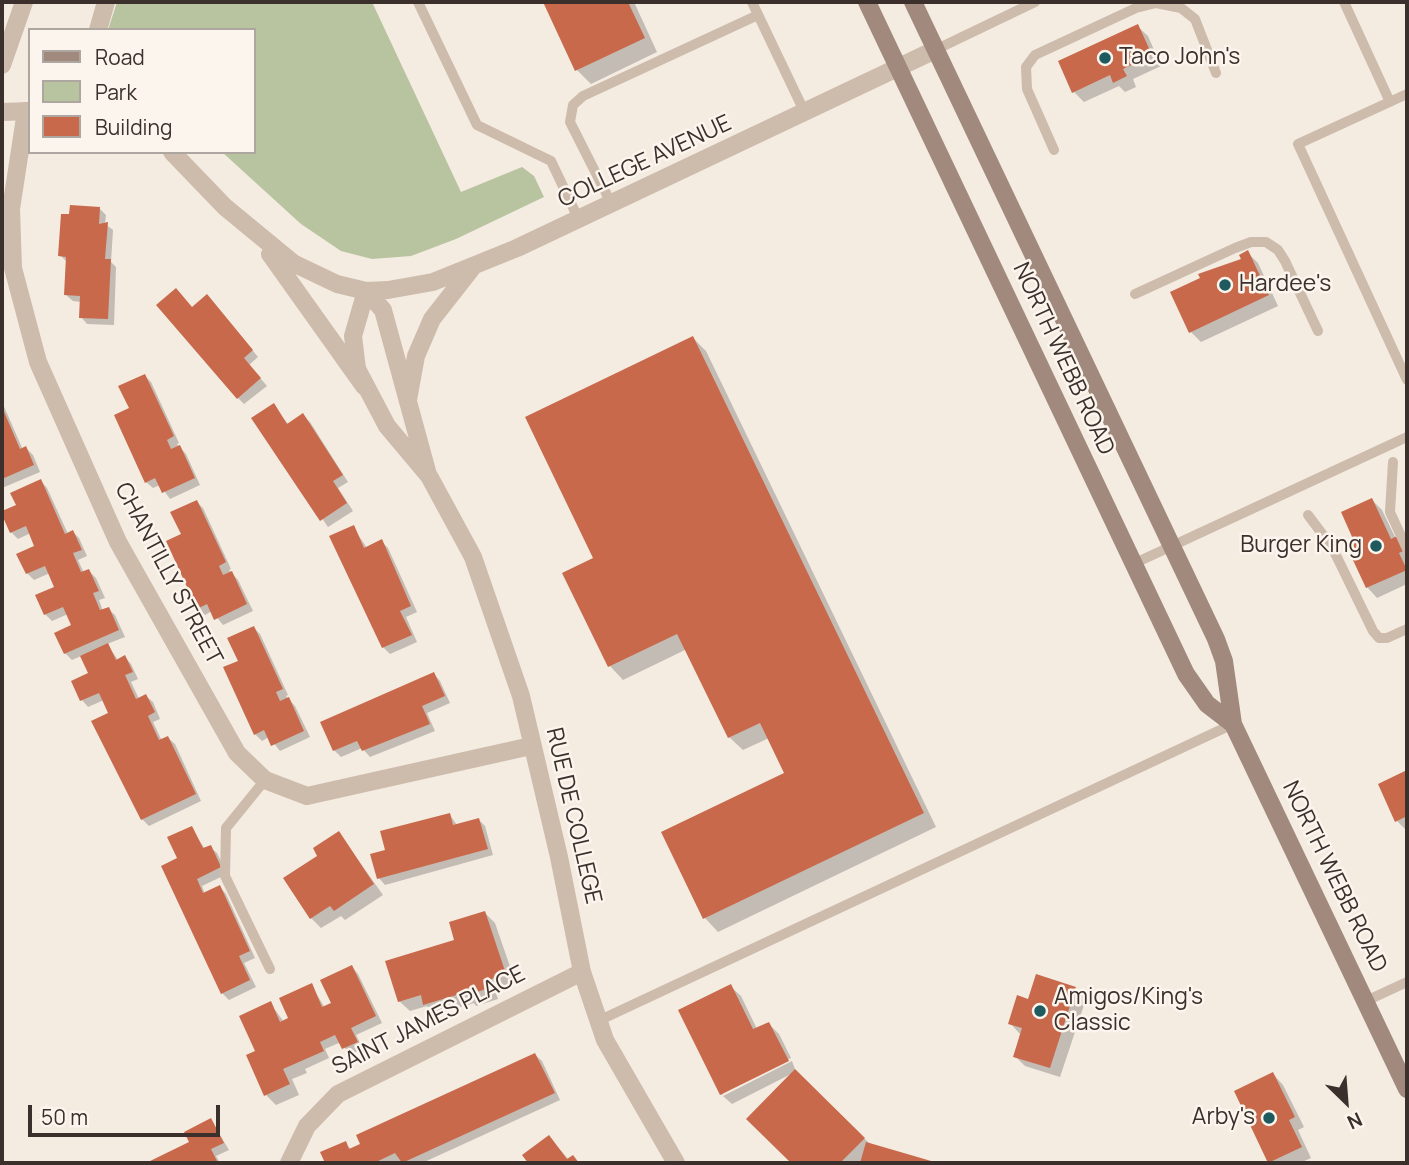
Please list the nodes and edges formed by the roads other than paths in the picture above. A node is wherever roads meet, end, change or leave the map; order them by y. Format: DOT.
graph roads {
  1 [pos="24,2"];
  2 [pos="106,2"];
  3 [pos="418,2"];
  4 [pos="752,2"];
  5 [pos="867,2"];
  6 [pos="912,2"];
  7 [pos="1035,2"];
  8 [pos="1344,2"];
  9 [pos="758,15"];
  10 [pos="98,28"];
  11 [pos="935,50"];
  12 [pos="2,65"];
  13 [pos="898,68"];
  14 [pos="1216,74"];
  15 [pos="1407,94"];
  16 [pos="1390,102"];
  17 [pos="28,111"];
  18 [pos="2,112"];
  19 [pos="805,113"];
  20 [pos="1054,150"];
  21 [pos="174,154"];
  22 [pos="612,205"];
  23 [pos="579,220"];
  24 [pos="258,237"];
  25 [pos="473,267"];
  26 [pos="366,291"];
  27 [pos="1135,294"];
  28 [pos="1318,331"];
  29 [pos="1407,380"];
  30 [pos="364,386"];
  31 [pos="408,400"];
  32 [pos="1407,437"];
  33 [pos="1393,462"];
  34 [pos="429,476"];
  35 [pos="1308,515"];
  36 [pos="1172,546"];
  37 [pos="1407,549"];
  38 [pos="1133,564"];
  39 [pos="1407,629"];
  40 [pos="1233,724"];
  41 [pos="531,746"];
  42 [pos="265,780"];
  43 [pos="270,968"];
  44 [pos="582,972"];
  45 [pos="1407,982"];
  46 [pos="1366,1001"];
  47 [pos="598,1021"];
  48 [pos="1407,1089"];
  49 [pos="289,1163"];
  50 [pos="676,1163"];
  1 -- 12 [label="street"];
  2 -- 10 [label="street"];
  3 -- 23 [label="lane"];
  4 -- 9 [label="lane"];
  5 -- 13 [label="main road, NORTH WEBB ROAD"];
  6 -- 11 [label="main road, NORTH WEBB ROAD"];
  7 -- 11 [label="lane"];
  8 -- 16 [label="lane"];
  9 -- 19 [label="lane"];
  9 -- 22 [label="lane"];
  11 -- 13 [label="street, COLLEGE AVENUE"];
  11 -- 36 [label="main road, NORTH WEBB ROAD"];
  13 -- 19 [label="street, COLLEGE AVENUE"];
  13 -- 38 [label="main road, NORTH WEBB ROAD"];
  14 -- 20 [label="lane"];
  15 -- 16 [label="lane"];
  16 -- 29 [label="lane"];
  17 -- 18 [label="street"];
  17 -- 42 [label="street, CHANTILLY STREET"];
  19 -- 22 [label="street, COLLEGE AVENUE"];
  21 -- 24 [label="street"];
  22 -- 23 [label="street, COLLEGE AVENUE"];
  23 -- 25 [label="street, COLLEGE AVENUE"];
  24 -- 26 [label="street"];
  24 -- 30 [label="street"];
  25 -- 26 [label="street, COLLEGE AVENUE"];
  25 -- 31 [label="street"];
  26 -- 30 [label="street, RUE DE COLLEGE"];
  26 -- 31 [label="street, RUE DE COLLEGE"];
  27 -- 28 [label="lane"];
  30 -- 34 [label="street, RUE DE COLLEGE"];
  31 -- 34 [label="street, RUE DE COLLEGE"];
  32 -- 36 [label="lane"];
  33 -- 37 [label="lane"];
  34 -- 41 [label="street, RUE DE COLLEGE"];
  35 -- 39 [label="lane"];
  36 -- 38 [label="lane"];
  36 -- 40 [label="main road, NORTH WEBB ROAD"];
  38 -- 40 [label="main road, NORTH WEBB ROAD"];
  40 -- 46 [label="main road, NORTH WEBB ROAD"];
  40 -- 47 [label="lane"];
  41 -- 42 [label="street, CHANTILLY STREET"];
  41 -- 44 [label="street, RUE DE COLLEGE"];
  42 -- 43 [label="lane"];
  44 -- 47 [label="street, RUE DE COLLEGE"];
  44 -- 49 [label="street, SAINT JAMES PLACE"];
  45 -- 46 [label="lane"];
  46 -- 48 [label="main road, NORTH WEBB ROAD"];
  47 -- 50 [label="street, RUE DE COLLEGE"];
}
